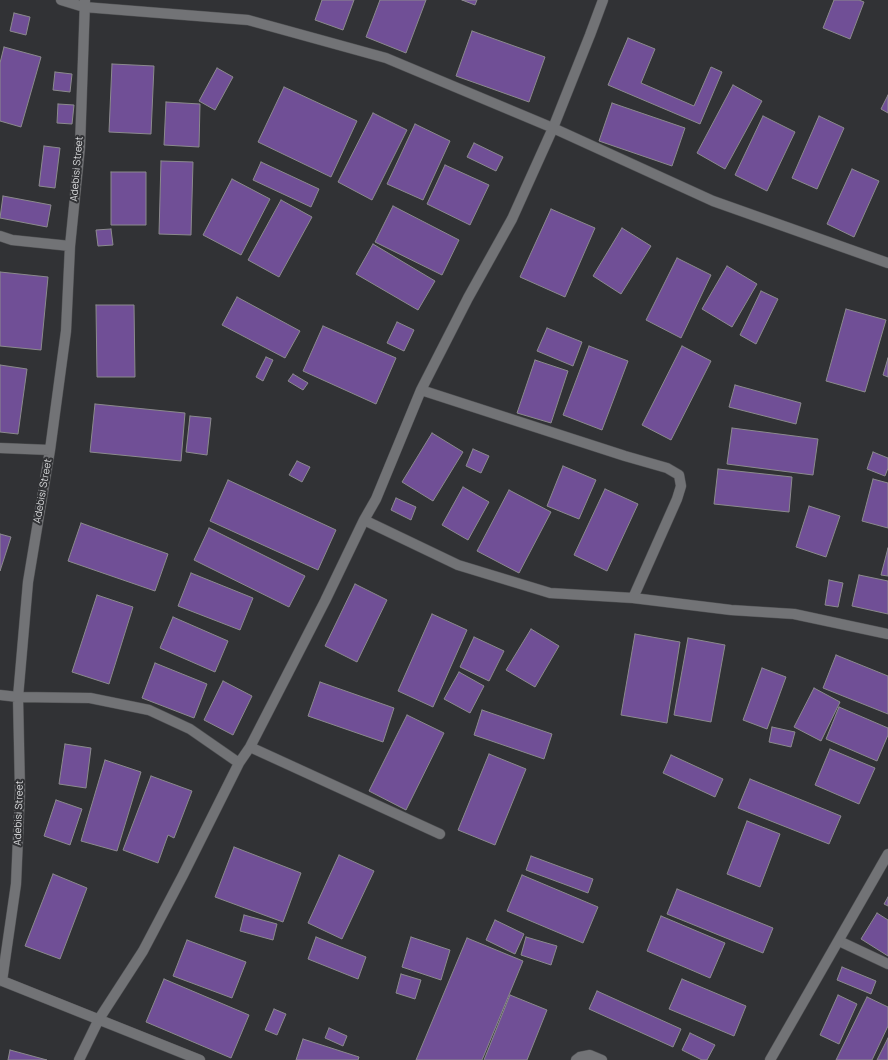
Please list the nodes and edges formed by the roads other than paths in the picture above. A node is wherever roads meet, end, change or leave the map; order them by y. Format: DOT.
graph roads {
  1 [pos="61,0"];
  2 [pos="603,0"];
  3 [pos="85,4"];
  4 [pos="553,128"];
  5 [pos="0,236"];
  6 [pos="70,246"];
  7 [pos="888,263"];
  8 [pos="421,390"];
  9 [pos="0,448"];
  10 [pos="50,450"];
  11 [pos="364,520"];
  12 [pos="633,598"];
  13 [pos="888,634"];
  14 [pos="0,695"];
  15 [pos="18,697"];
  16 [pos="250,747"];
  17 [pos="240,763"];
  18 [pos="440,834"];
  19 [pos="888,854"];
  20 [pos="839,941"];
  21 [pos="888,964"];
  22 [pos="1,981"];
  23 [pos="99,1019"];
  24 [pos="79,1060"];
  25 [pos="200,1060"];
  26 [pos="576,1060"];
  27 [pos="602,1060"];
  28 [pos="770,1060"];
  1 -- 3 [label="street"];
  2 -- 4 [label="street"];
  3 -- 4 [label="street"];
  3 -- 6 [label="street, Adebisi Street"];
  4 -- 7 [label="street"];
  4 -- 8 [label="street"];
  5 -- 6 [label="street"];
  6 -- 10 [label="street, Adebisi Street"];
  8 -- 11 [label="street"];
  8 -- 12 [label="street"];
  9 -- 10 [label="street"];
  10 -- 15 [label="street, Adebisi Street"];
  11 -- 12 [label="street"];
  11 -- 16 [label="street"];
  12 -- 13 [label="street"];
  14 -- 15 [label="street"];
  15 -- 17 [label="street"];
  15 -- 22 [label="street, Adebisi Street"];
  16 -- 17 [label="street"];
  16 -- 18 [label="street"];
  17 -- 23 [label="street"];
  19 -- 20 [label="street"];
  20 -- 21 [label="street"];
  20 -- 28 [label="street"];
  22 -- 23 [label="street"];
  23 -- 24 [label="street"];
  23 -- 25 [label="street"];
  26 -- 27 [label="street"];
}
